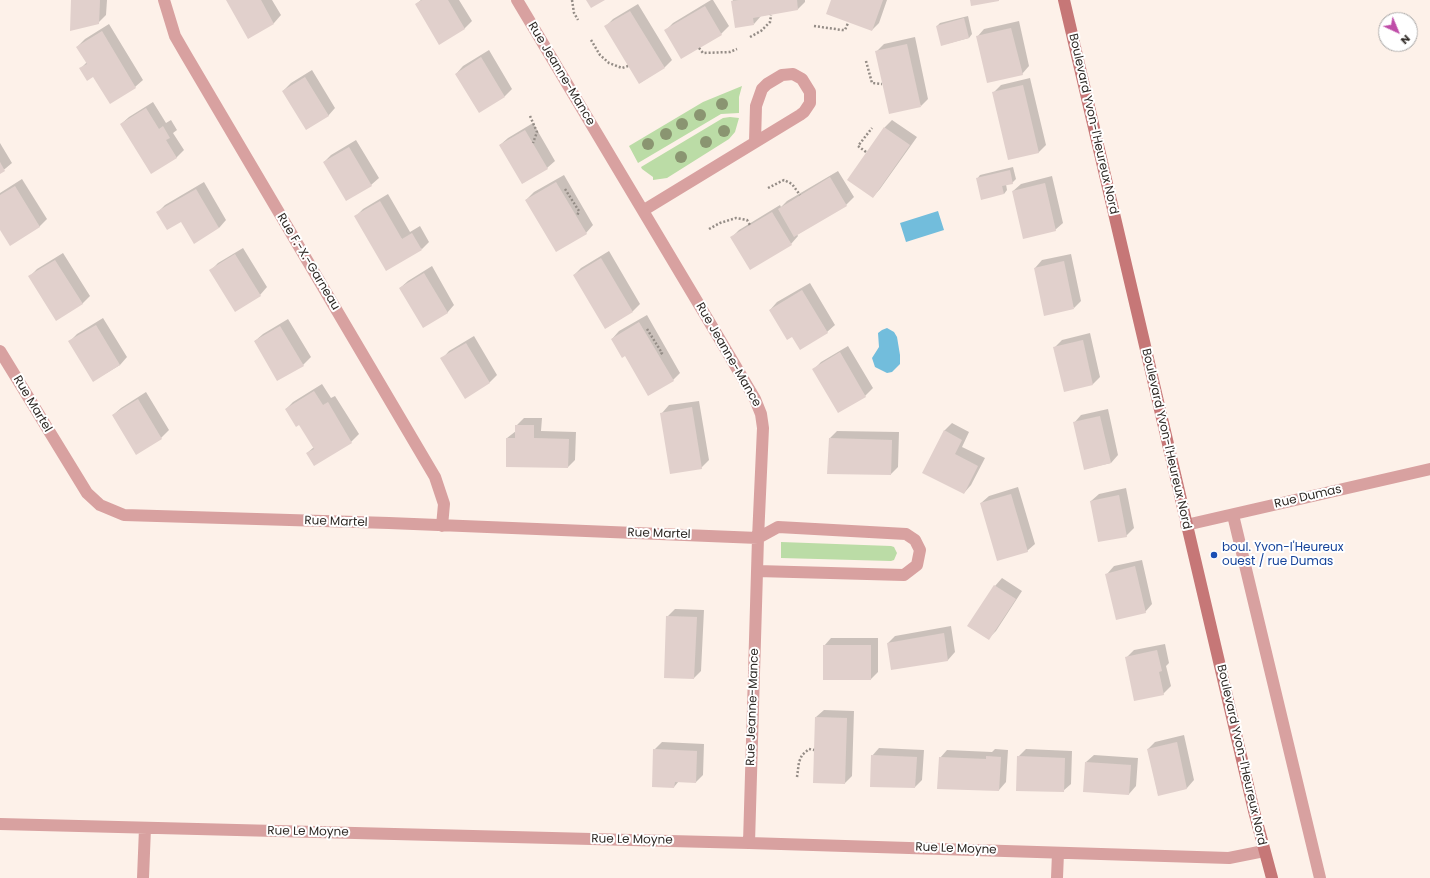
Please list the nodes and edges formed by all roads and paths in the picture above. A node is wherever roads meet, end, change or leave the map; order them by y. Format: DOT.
graph roads {
  1 [pos="164,0"];
  2 [pos="517,0"];
  3 [pos="572,0"];
  4 [pos="1064,0"];
  5 [pos="771,15"];
  6 [pos="578,20"];
  7 [pos="848,23"];
  8 [pos="814,26"];
  9 [pos="750,37"];
  10 [pos="591,40"];
  11 [pos="699,48"];
  12 [pos="736,49"];
  13 [pos="866,61"];
  14 [pos="628,66"];
  15 [pos="882,84"];
  16 [pos="530,116"];
  17 [pos="872,128"];
  18 [pos="755,142"];
  19 [pos="533,143"];
  20 [pos="866,152"];
  21 [pos="768,188"];
  22 [pos="565,189"];
  23 [pos="800,195"];
  24 [pos="644,210"];
  25 [pos="577,216"];
  26 [pos="750,225"];
  27 [pos="709,229"];
  28 [pos="647,329"];
  29 [pos="0,351"];
  30 [pos="659,355"];
  31 [pos="1430,469"];
  32 [pos="1233,515"];
  33 [pos="1186,525"];
  34 [pos="442,526"];
  35 [pos="758,538"];
  36 [pos="757,571"];
  37 [pos="814,750"];
  38 [pos="797,777"];
  39 [pos="0,824"];
  40 [pos="145,828"];
  41 [pos="750,843"];
  42 [pos="1264,851"];
  43 [pos="1058,852"];
  44 [pos="143,878"];
  45 [pos="1057,878"];
  46 [pos="1272,878"];
  47 [pos="1320,878"];
  1 -- 34 [label="street, Rue F.-X.-Garneau"];
  2 -- 24 [label="street, Rue Jeanne-Mance"];
  3 -- 6 [label="path"];
  4 -- 33 [label="street, Boulevard Yvon-l'Heureux Nord"];
  5 -- 9 [label="path"];
  7 -- 8 [label="path"];
  10 -- 14 [label="path"];
  11 -- 12 [label="path"];
  13 -- 15 [label="path"];
  16 -- 19 [label="path"];
  17 -- 20 [label="path"];
  18 -- 18 [label="street"];
  18 -- 24 [label="street"];
  21 -- 23 [label="path"];
  22 -- 25 [label="path"];
  24 -- 35 [label="street, Rue Jeanne-Mance"];
  26 -- 27 [label="path"];
  28 -- 30 [label="path"];
  29 -- 34 [label="street, Rue Martel"];
  31 -- 32 [label="street, Rue Dumas"];
  32 -- 33 [label="street, Rue Dumas"];
  32 -- 47 [label="street"];
  33 -- 42 [label="street, Boulevard Yvon-l'Heureux Nord"];
  34 -- 35 [label="street, Rue Martel"];
  35 -- 36 [label="street, Rue Jeanne-Mance"];
  35 -- 36 [label="street"];
  36 -- 41 [label="street, Rue Jeanne-Mance"];
  37 -- 38 [label="path"];
  39 -- 40 [label="street, Rue Le Moyne"];
  40 -- 41 [label="street, Rue Le Moyne"];
  40 -- 44 [label="street"];
  41 -- 43 [label="street, Rue Le Moyne"];
  42 -- 43 [label="street, Rue Le Moyne"];
  42 -- 46 [label="street, Boulevard Yvon-l'Heureux Nord"];
  43 -- 45 [label="street"];
}
